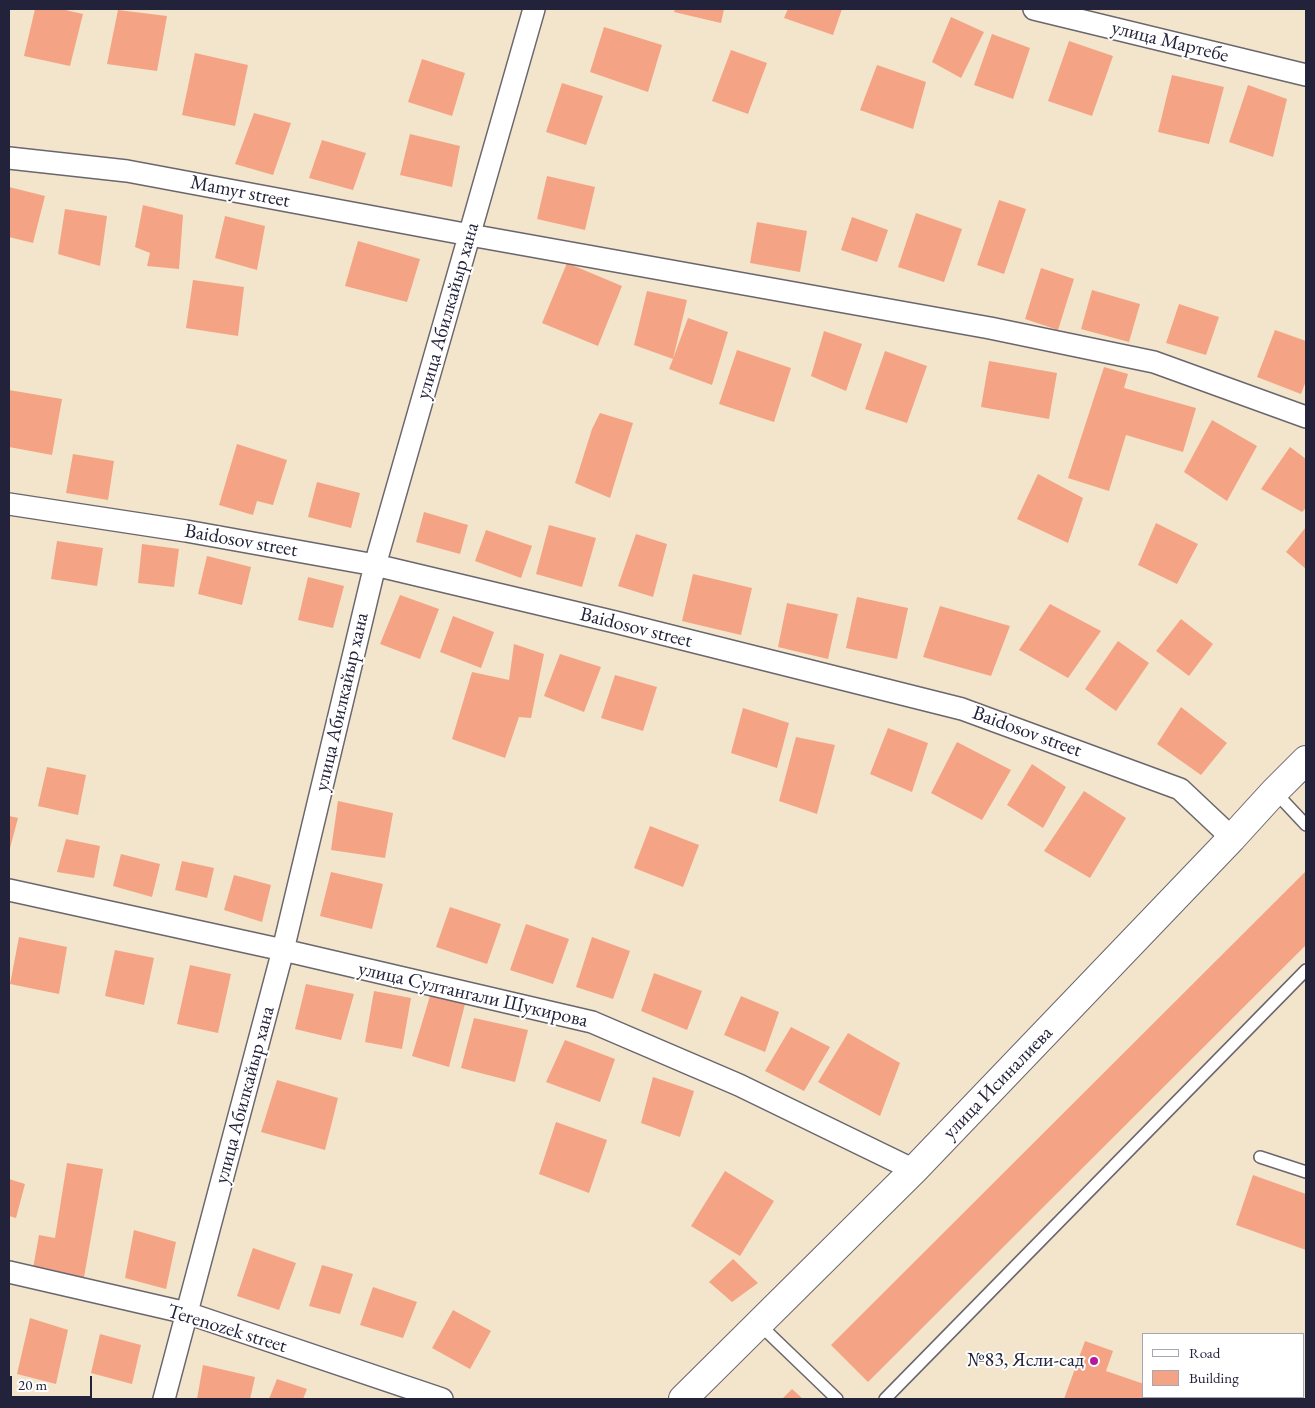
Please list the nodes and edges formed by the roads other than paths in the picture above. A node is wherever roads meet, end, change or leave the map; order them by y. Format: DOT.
graph roads {
  1 [pos="534,9"];
  2 [pos="1034,9"];
  3 [pos="1306,75"];
  4 [pos="9,158"];
  5 [pos="470,235"];
  6 [pos="1306,418"];
  7 [pos="9,504"];
  8 [pos="375,565"];
  9 [pos="1306,760"];
  10 [pos="1274,792"];
  11 [pos="1306,825"];
  12 [pos="1232,838"];
  13 [pos="9,890"];
  14 [pos="283,950"];
  15 [pos="1306,970"];
  16 [pos="1260,1157"];
  17 [pos="914,1170"];
  18 [pos="1306,1172"];
  19 [pos="9,1272"];
  20 [pos="186,1313"];
  21 [pos="758,1324"];
  22 [pos="164,1399"];
  23 [pos="442,1399"];
  24 [pos="683,1399"];
  25 [pos="837,1399"];
  26 [pos="885,1399"];
  1 -- 5 [label="street, улица Абилкайыр хана"];
  2 -- 3 [label="street, улица Мартебе"];
  4 -- 5 [label="street, Mamyr street"];
  5 -- 6 [label="street, Mamyr street"];
  5 -- 8 [label="street, улица Абилкайыр хана"];
  7 -- 8 [label="street, Baidosov street"];
  8 -- 12 [label="street, Baidosov street"];
  8 -- 14 [label="street, улица Абилкайыр хана"];
  9 -- 10 [label="street, улица Исиналиева"];
  10 -- 11 [label="lane"];
  10 -- 12 [label="street, улица Исиналиева"];
  12 -- 17 [label="street, улица Исиналиева"];
  13 -- 14 [label="street, улица Султангали Шукирова"];
  14 -- 17 [label="street, улица Султангали Шукирова"];
  14 -- 20 [label="street, улица Абилкайыр хана"];
  15 -- 26 [label="lane"];
  16 -- 18 [label="lane"];
  17 -- 21 [label="street, улица Исиналиева"];
  19 -- 20 [label="street, Terenozek street"];
  20 -- 22 [label="street, улица Абилкайыр хана"];
  20 -- 23 [label="street, Terenozek street"];
  21 -- 24 [label="street, улица Исиналиева"];
  21 -- 25 [label="lane"];
}
